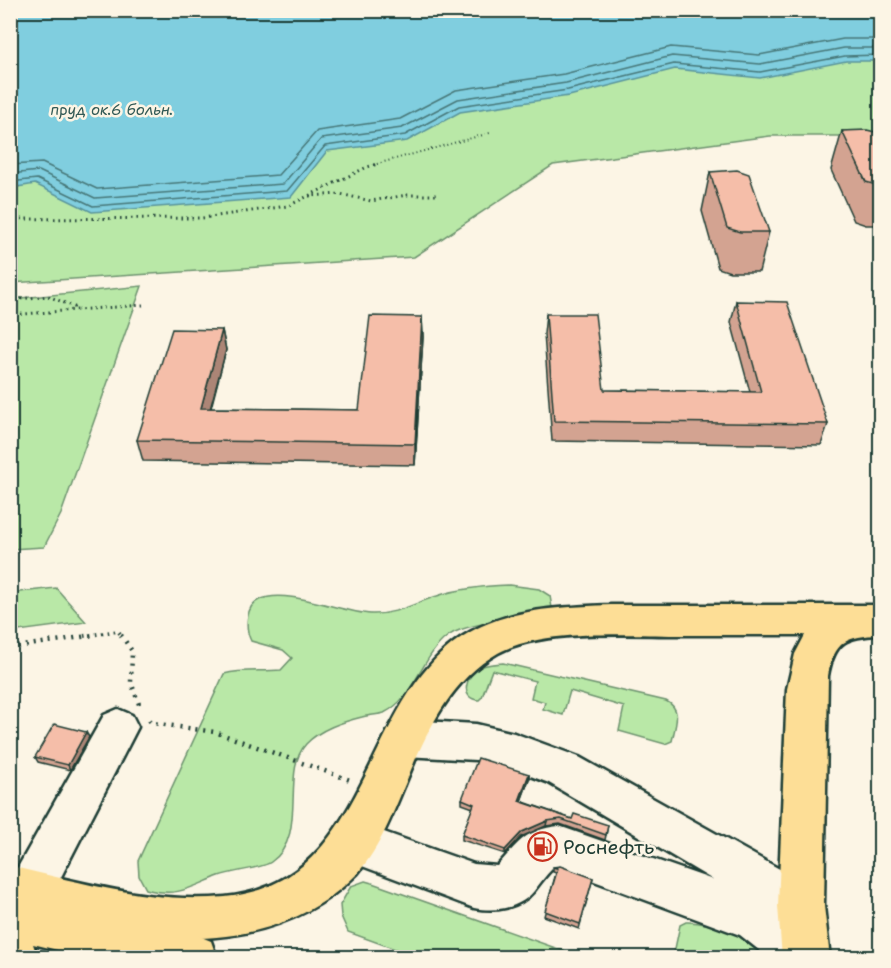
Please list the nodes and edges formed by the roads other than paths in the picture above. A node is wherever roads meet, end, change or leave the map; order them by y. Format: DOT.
graph roads {
  1 [pos="870,620"];
  2 [pos="136,718"];
  3 [pos="405,738"];
  4 [pos="353,842"];
  5 [pos="17,899"];
  6 [pos="801,906"];
  7 [pos="10,957"];
  8 [pos="15,957"];
  9 [pos="194,957"];
  10 [pos="798,957"];
  11 [pos="806,957"];
  1 -- 3 [label="main road"];
  1 -- 6 [label="main road"];
  2 -- 5 [label="lane"];
  3 -- 4 [label="main road"];
  3 -- 6 [label="lane"];
  4 -- 5 [label="main road"];
  4 -- 10 [label="lane"];
  5 -- 9 [label="main road"];
  6 -- 11 [label="main road"];
  7 -- 8 [label="main road"];
}
